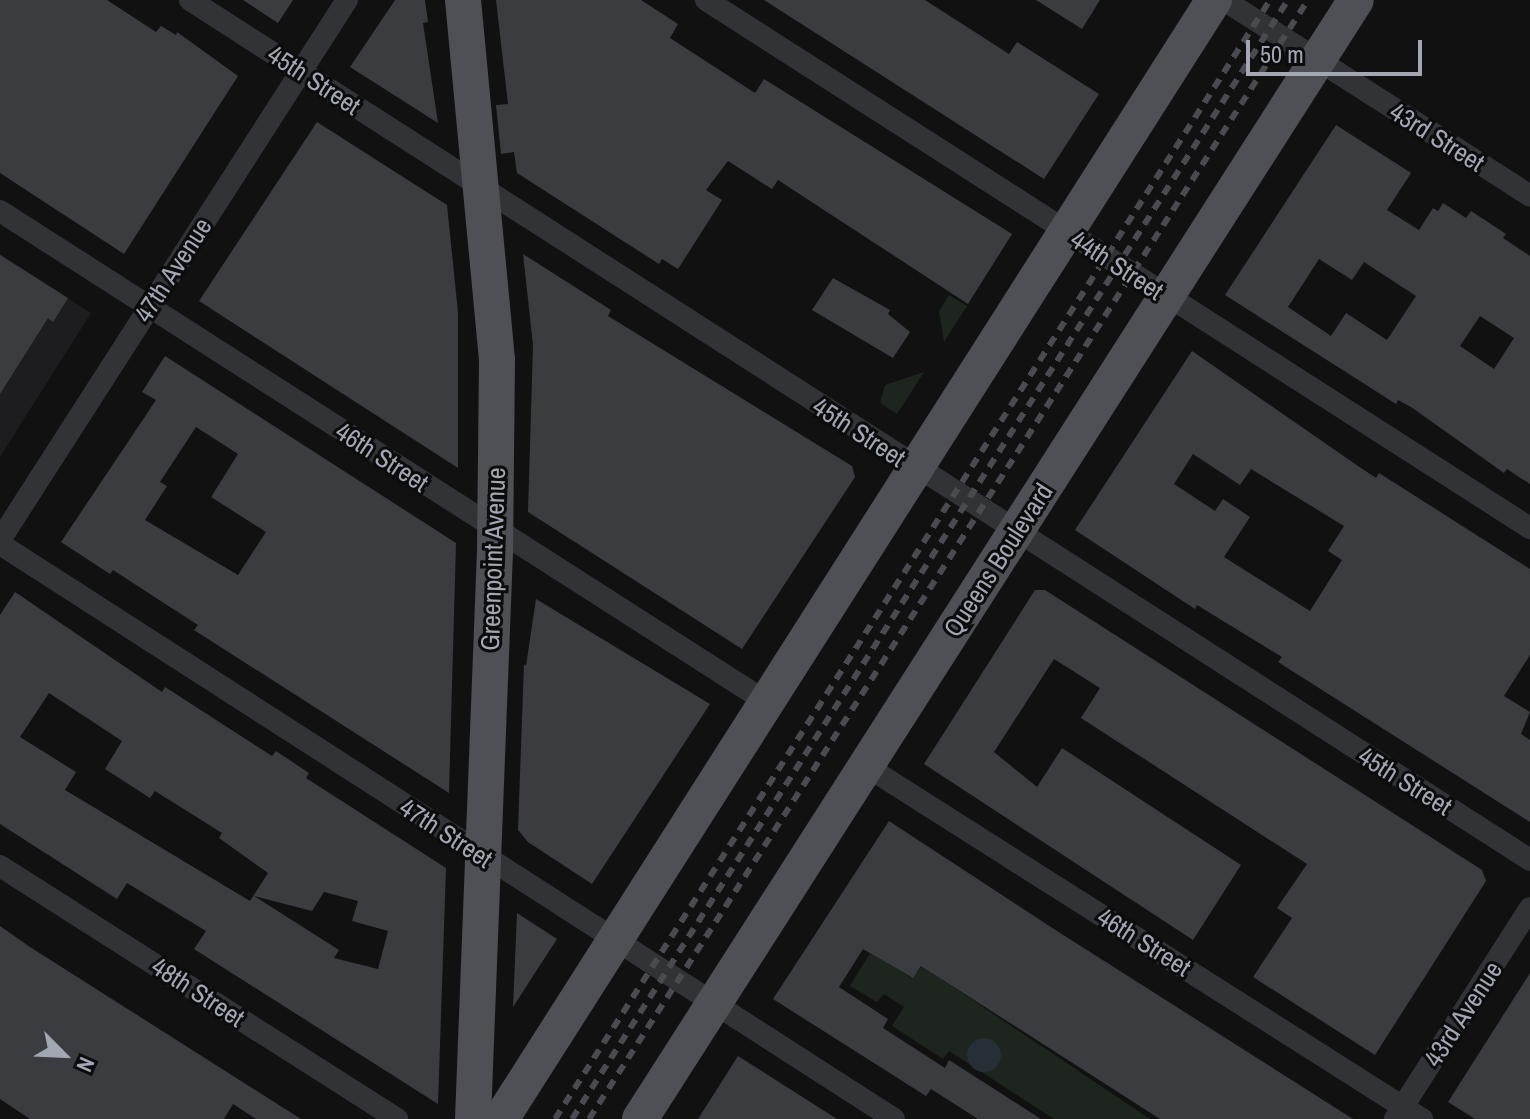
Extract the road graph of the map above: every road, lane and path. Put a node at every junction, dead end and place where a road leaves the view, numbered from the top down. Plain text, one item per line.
1 (190, 0) edge
2 (347, 0) edge
3 (463, 0) edge
4 (706, 0) edge
5 (1214, 0) edge
6 (1224, 0) edge
7 (1356, 0) edge
8 (1318, 61) junction
9 (301, 72) junction
10 (481, 187) junction
11 (1530, 196) edge
12 (0, 211) edge
13 (1066, 231) junction
14 (1166, 297) junction
15 (150, 307) junction
16 (915, 468) junction
17 (1530, 528) edge
18 (495, 530) junction
19 (1015, 533) junction
20 (0, 542) edge
21 (765, 701) junction
22 (866, 766) junction
23 (482, 856) junction
24 (1530, 860) edge
25 (0, 866) edge
26 (1530, 908) edge
27 (614, 940) junction
28 (714, 1004) junction
29 (1407, 1115) edge
30 (397, 1119) edge
31 (473, 1119) edge
32 (501, 1119) edge
33 (640, 1119) edge
34 (894, 1119) edge

1 - 9 street, 45th Street
2 - 9 street, 47th Avenue
3 - 10 main road, Greenpoint Avenue
4 - 13 street, 44th Street
5 - 13 main road
6 - 8 street, 43rd Street
7 - 8 main road, Queens Boulevard
8 - 11 street, 43rd Street
8 - 14 main road, Queens Boulevard
9 - 10 street, 45th Street
9 - 15 street, 47th Avenue
10 - 16 street, 45th Street
10 - 18 main road, Greenpoint Avenue
12 - 15 street, 46th Street
13 - 14 street, 44th Street
13 - 16 main road
14 - 17 street, 44th Street
14 - 19 main road, Queens Boulevard
15 - 18 street, 46th Street
15 - 20 street, 47th Avenue
16 - 19 street, 45th Street
16 - 21 main road
18 - 21 street, 46th Street
18 - 23 main road, Greenpoint Avenue
19 - 22 main road, Queens Boulevard
19 - 24 street, 45th Street
20 - 23 street, 47th Street
21 - 27 main road
22 - 28 main road, Queens Boulevard
22 - 29 street, 46th Street
23 - 27 street, 47th Street
23 - 31 main road, Greenpoint Avenue
25 - 30 street, 48th Street
26 - 29 street, 43rd Avenue
27 - 28 street, 47th Street
27 - 32 main road
28 - 33 main road, Queens Boulevard
28 - 34 street, 47th Street

